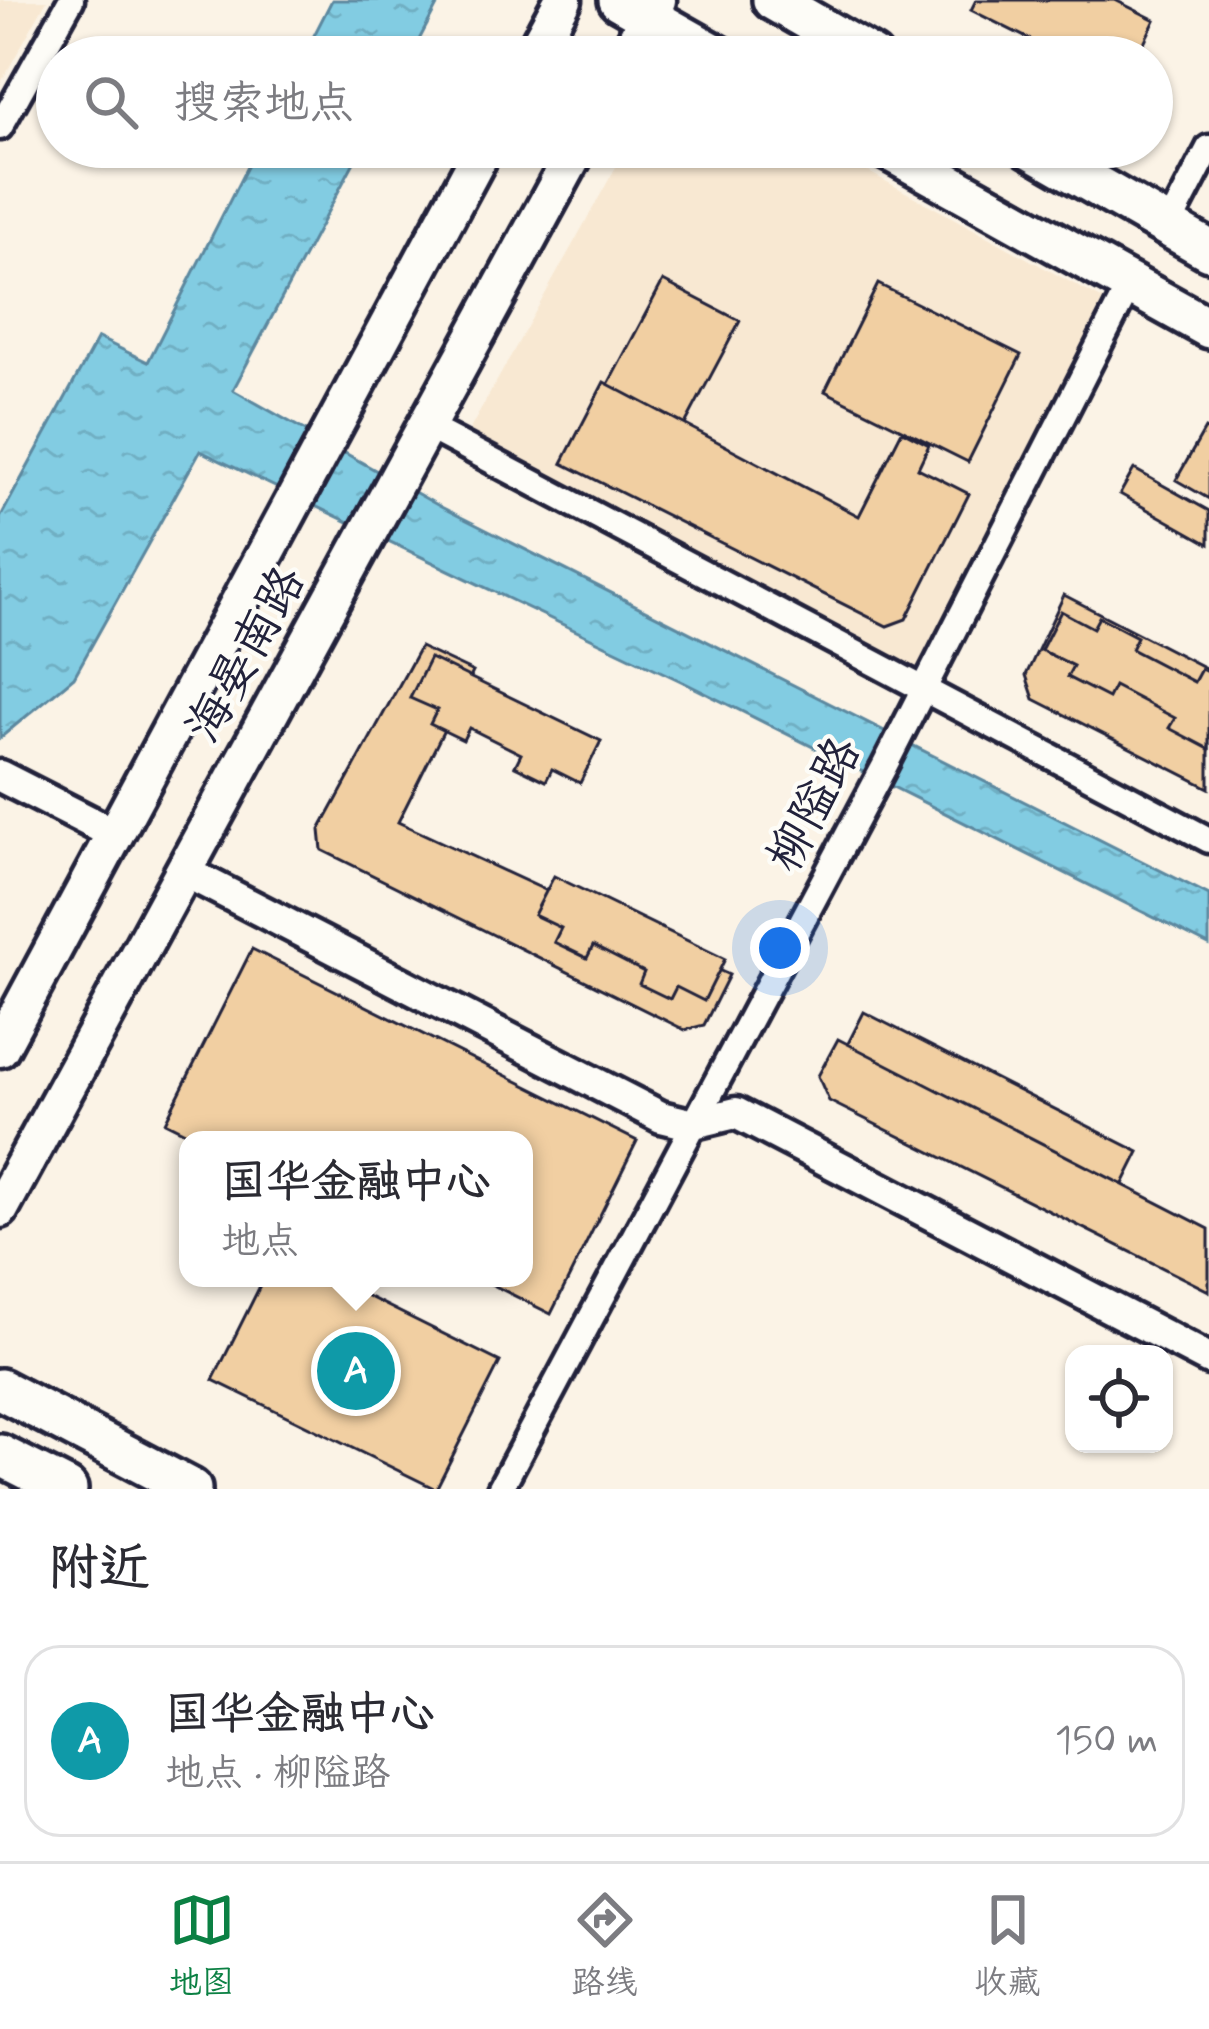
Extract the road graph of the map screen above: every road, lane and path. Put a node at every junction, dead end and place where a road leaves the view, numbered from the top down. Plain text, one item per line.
1 (71, 0) edge
2 (563, 0) edge
3 (773, 0) edge
4 (642, 6) edge
5 (51, 36) edge
6 (543, 36) edge
7 (633, 36) edge
8 (688, 36) edge
9 (836, 36) edge
10 (36, 63) edge
11 (0, 127) edge
12 (1209, 148) edge
13 (473, 168) edge
14 (567, 168) edge
15 (921, 168) edge
16 (1065, 168) edge
17 (1168, 227) junction
18 (1209, 250) edge
19 (1130, 284) junction
20 (1209, 328) edge
21 (426, 426) junction
22 (924, 691) junction
23 (0, 776) edge
24 (116, 835) junction
25 (1209, 840) edge
26 (184, 871) junction
27 (0, 1048) edge
28 (690, 1124) junction
29 (0, 1209) edge
30 (1209, 1359) edge
31 (0, 1389) edge
32 (0, 1455) edge
33 (68, 1489) edge
34 (191, 1489) edge
35 (500, 1489) edge

1 - 5 street
2 - 6 main road
3 - 9 main road
4 - 7 main road
4 - 8 main road
10 - 11 street
12 - 17 street
13 - 24 main road, 海晏南路
14 - 21 main road, 海晏南路
15 - 19 main road
16 - 17 main road
17 - 18 main road
19 - 20 main road
19 - 22 street, 柳隘路
21 - 22 street
21 - 26 main road, 海晏南路
22 - 25 street
22 - 28 street, 柳隘路
23 - 24 street
24 - 27 main road, 海晏南路
26 - 28 street
26 - 29 main road, 海晏南路
28 - 30 street
28 - 35 street, 柳隘路
31 - 34 main road
32 - 33 main road

